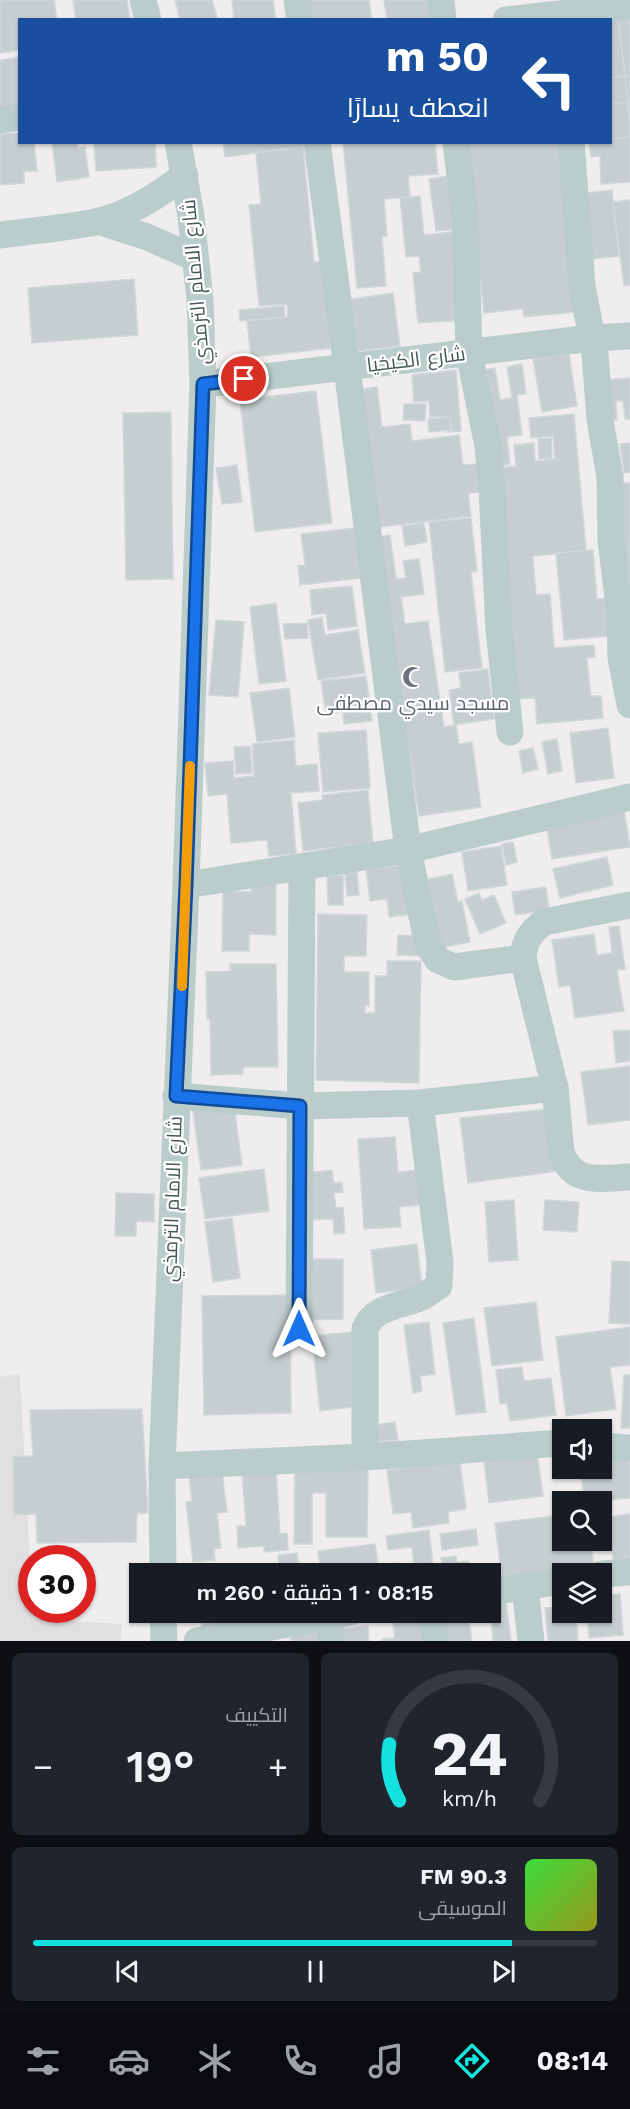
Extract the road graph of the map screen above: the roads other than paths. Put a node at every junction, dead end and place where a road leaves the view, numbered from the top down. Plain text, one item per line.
1 (143, 0) edge
2 (297, 0) edge
3 (441, 0) edge
4 (630, 6) edge
5 (561, 11) edge
6 (148, 18) edge
7 (300, 18) edge
8 (443, 18) edge
9 (519, 18) edge
10 (18, 117) edge
11 (0, 120) edge
12 (178, 144) edge
13 (317, 144) edge
14 (456, 144) edge
15 (571, 144) edge
16 (185, 175) junction
17 (98, 221) junction
18 (0, 235) edge
19 (195, 258) junction
20 (630, 336) edge
21 (592, 338) junction
22 (469, 353) junction
23 (347, 368) junction
24 (203, 384) junction
25 (630, 705) edge
26 (510, 732) dead end
27 (630, 797) edge
28 (408, 850) junction
29 (302, 867) junction
30 (186, 885) junction
31 (630, 904) edge
32 (523, 958) junction
33 (555, 1088) junction
34 (176, 1096) junction
35 (420, 1103) junction
36 (300, 1106) junction
37 (630, 1177) edge
38 (299, 1329) dead end
39 (552, 1444) edge
40 (612, 1447) edge
41 (630, 1448) edge
42 (365, 1457) junction
43 (162, 1466) junction
44 (163, 1563) edge
45 (630, 1572) edge
46 (612, 1573) edge
47 (552, 1583) edge
48 (525, 1587) junction
49 (501, 1590) edge
50 (163, 1623) edge
51 (337, 1623) edge
52 (433, 1623) edge
53 (164, 1641) edge
54 (197, 1641) edge
55 (436, 1641) edge
56 (531, 1641) edge

1 - 6 street
2 - 7 street
3 - 8 street
4 - 5 street
5 - 9 street
10 - 11 street
12 - 16 street, شارع الامام الترمذي
13 - 23 street
14 - 22 street
15 - 21 street
16 - 17 street
16 - 19 street, شارع الامام الترمذي
17 - 18 street
17 - 19 street
19 - 24 street, شارع الامام الترمذي
20 - 21 street, شارع الكيخيا
21 - 22 street, شارع الكيخيا
21 - 25 street
22 - 23 street, شارع الكيخيا
22 - 26 street
23 - 24 street, شارع الكيخيا
23 - 28 street
24 - 30 street, شارع الامام الترمذي
27 - 28 street
28 - 29 street
28 - 32 street
29 - 30 street
29 - 36 street
30 - 34 street, شارع الامام الترمذي
31 - 32 street
32 - 33 street
33 - 35 street
33 - 37 street
34 - 36 street
34 - 43 street, شارع الامام الترمذي
35 - 36 street
35 - 42 street
36 - 38 street
39 - 42 street
40 - 41 street
42 - 43 street
43 - 44 street, شارع الامام الترمذي
45 - 46 street
47 - 48 street
48 - 49 street
48 - 56 street
50 - 53 street
51 - 54 street
52 - 55 street

